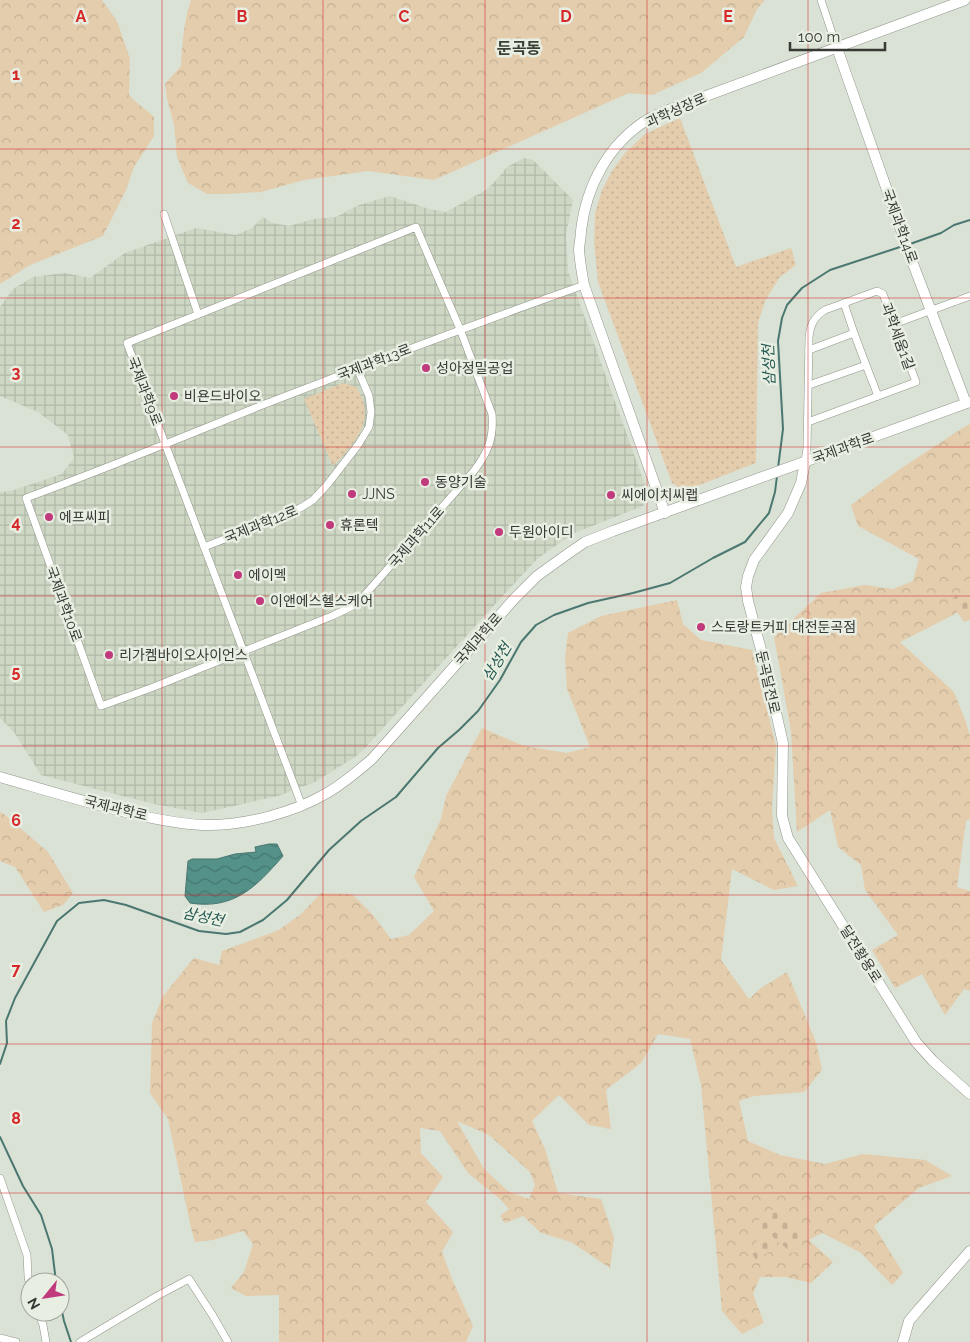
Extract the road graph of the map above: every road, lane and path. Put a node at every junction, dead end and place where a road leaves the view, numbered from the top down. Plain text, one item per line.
1 (821, 0) edge
2 (965, 0) edge
3 (837, 48) junction
4 (164, 214) dead end
5 (584, 285) junction
6 (969, 298) edge
7 (844, 303) junction
8 (931, 310) junction
9 (198, 314) junction
10 (894, 324) junction
11 (460, 329) junction
12 (854, 333) junction
13 (809, 350) junction
14 (866, 365) junction
15 (357, 368) junction
16 (809, 385) junction
17 (878, 396) junction
18 (968, 402) edge
19 (808, 422) junction
20 (165, 444) junction
21 (805, 462) junction
22 (665, 512) junction
23 (204, 547) junction
24 (244, 650) junction
25 (0, 777) edge
26 (782, 798) joint
27 (302, 806) junction
28 (970, 1094) edge
29 (0, 1178) edge
30 (970, 1251) edge
31 (28, 1272) edge
32 (42, 1322) edge
33 (0, 1338) edge
34 (16, 1342) edge
35 (46, 1342) edge
36 (80, 1342) edge
37 (228, 1342) edge
38 (903, 1342) edge

1 - 3 street
2 - 3 street, 과학성장로
3 - 5 street, 과학성장로
3 - 8 street, 국제과학14로
4 - 9 street
5 - 11 street, 국제과학13로
5 - 22 street, 과학성장로
6 - 8 street
7 - 10 street, 과학세움1길
7 - 12 street
7 - 13 street, 과학세움1길
8 - 10 street
8 - 18 street, 국제과학14로
9 - 11 street, 국제과학9로
9 - 20 street, 국제과학9로
10 - 17 street, 과학세움1길
11 - 15 street, 국제과학13로
11 - 24 street, 국제과학11로
12 - 13 street
12 - 14 street
13 - 16 street, 과학세움1길
14 - 16 street
14 - 17 street
15 - 20 street, 국제과학13로
15 - 23 street, 국제과학12로
16 - 19 street, 과학세움1길
17 - 19 street, 과학세움1길
18 - 21 street, 국제과학로
19 - 21 street, 과학세움1길
20 - 23 street, 국제과학9로
20 - 24 street, 국제과학10로
21 - 22 street, 국제과학로
21 - 26 street, 둔곡달전로
22 - 27 street, 국제과학로
23 - 24 street, 국제과학9로
24 - 27 street, 국제과학9로
25 - 27 street, 국제과학로
26 - 28 street, 달전황용로
29 - 31 street
30 - 38 street
32 - 35 street
33 - 34 street
36 - 37 street

